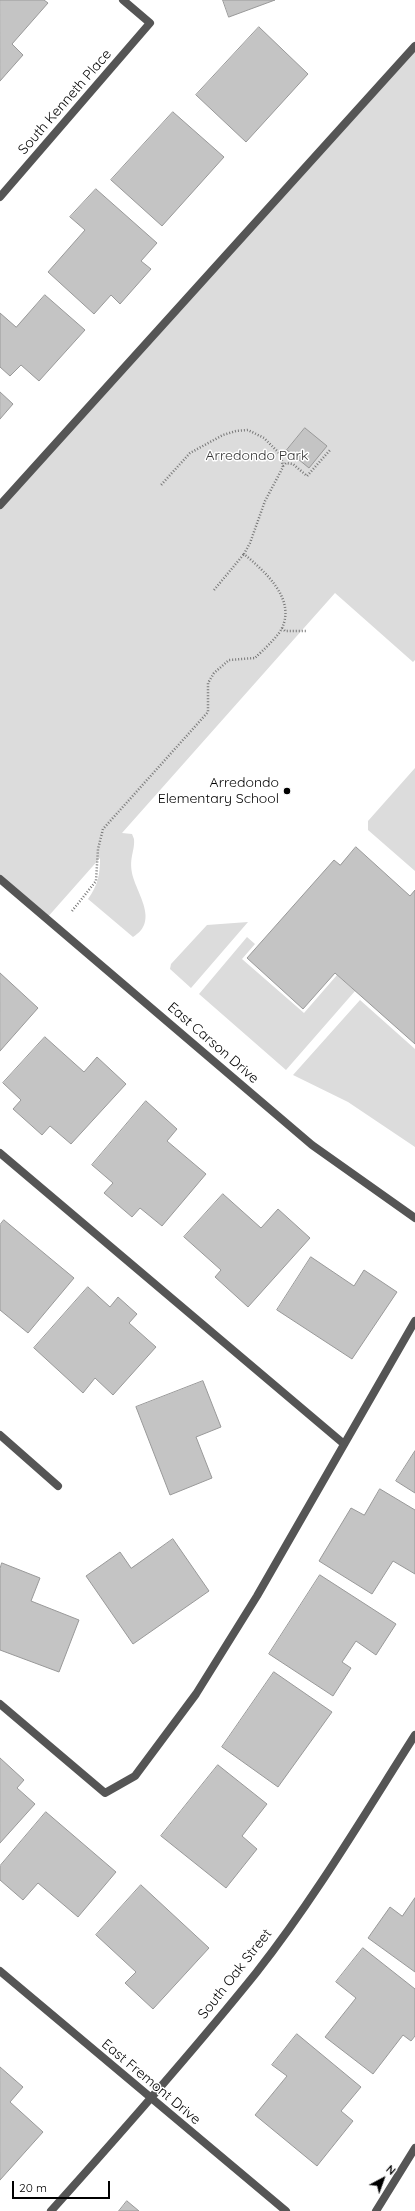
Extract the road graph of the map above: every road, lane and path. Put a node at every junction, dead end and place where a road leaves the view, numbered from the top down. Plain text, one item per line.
1 (123, 0) edge
2 (415, 46) edge
3 (0, 197) edge
4 (331, 449) dead end
5 (283, 466) junction
6 (161, 485) dead end
7 (0, 505) edge
8 (244, 554) junction
9 (214, 590) dead end
10 (282, 628) junction
11 (306, 631) dead end
12 (0, 879) edge
13 (57, 928) junction
14 (0, 1153) edge
15 (415, 1218) edge
16 (415, 1320) edge
17 (0, 1436) edge
18 (344, 1444) junction
19 (58, 1486) dead end
20 (0, 1704) edge
21 (415, 1735) edge
22 (0, 1972) edge
23 (151, 2098) junction
24 (415, 2148) edge
25 (51, 2211) edge
26 (286, 2211) edge
27 (376, 2211) edge

1 - 3 street, South Kenneth Place
2 - 7 street
4 - 5 path
5 - 6 path
5 - 8 path
8 - 9 path
8 - 10 path
10 - 11 path
10 - 13 path
12 - 13 street, East Carson Drive
13 - 15 street, East Carson Drive
14 - 18 street
16 - 18 street
17 - 19 street
18 - 20 street
21 - 23 street, South Oak Street
22 - 23 street, East Fremont Drive
23 - 25 street, South Oak Street
23 - 26 street, East Fremont Drive
24 - 27 street

